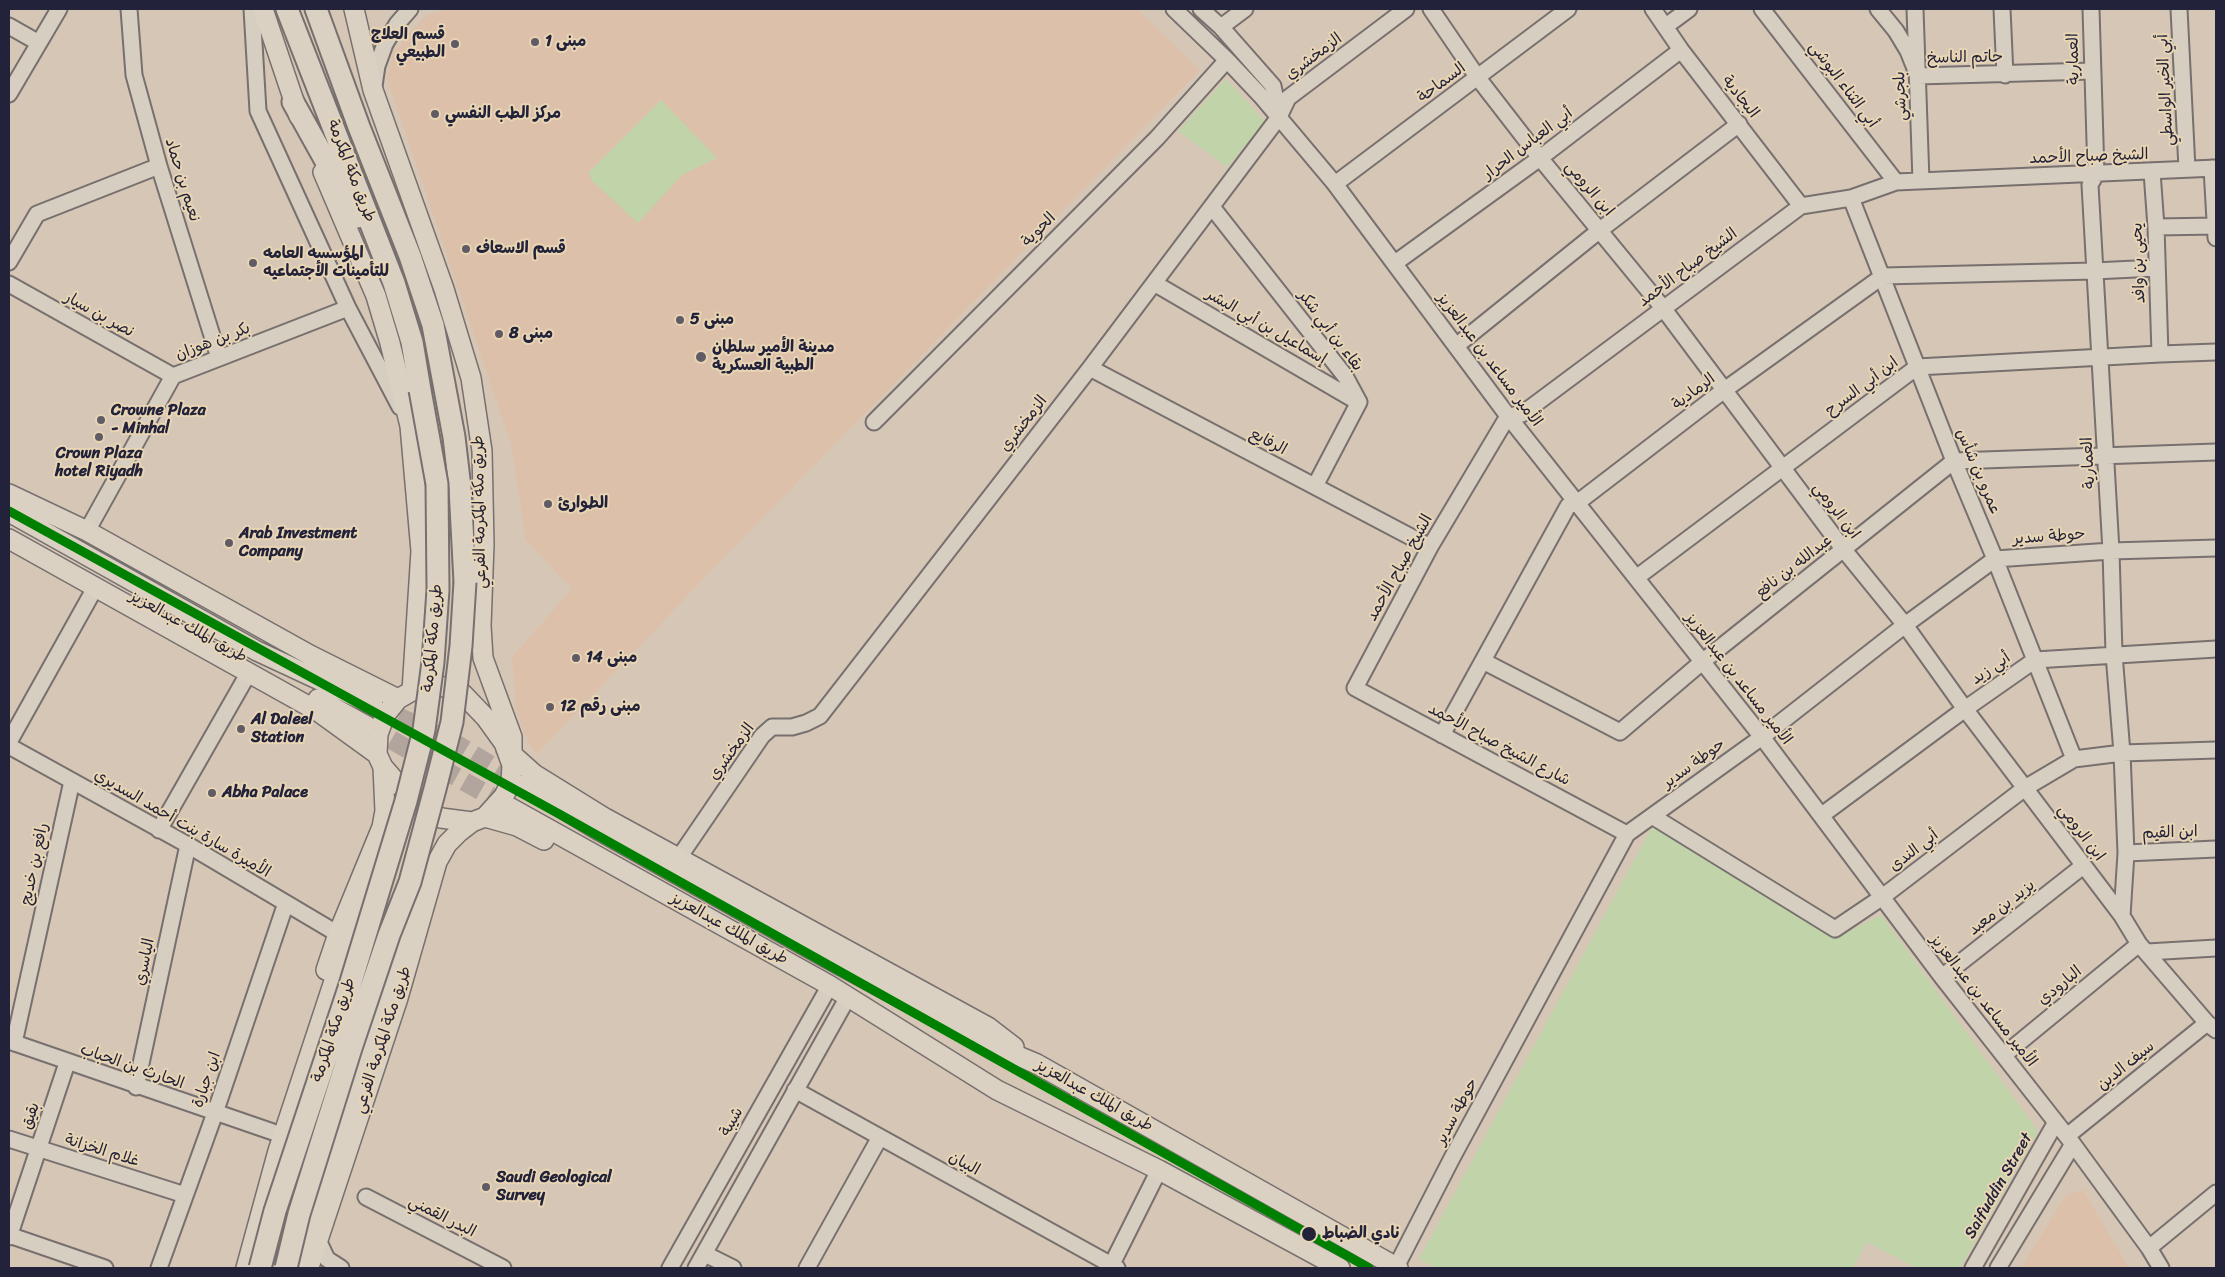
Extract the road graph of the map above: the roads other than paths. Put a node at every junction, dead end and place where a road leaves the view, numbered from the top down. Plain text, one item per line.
1 (59, 9) edge
2 (129, 9) edge
3 (252, 9) edge
4 (262, 9) edge
5 (287, 9) edge
6 (316, 9) edge
7 (330, 9) edge
8 (354, 9) edge
9 (364, 9) edge
10 (410, 9) edge
11 (1174, 9) edge
12 (1201, 9) edge
13 (1245, 9) edge
14 (1406, 9) edge
15 (1432, 9) edge
16 (1568, 9) edge
17 (1653, 9) edge
18 (1689, 9) edge
19 (1762, 9) edge
20 (1878, 9) edge
21 (1915, 9) edge
22 (2002, 9) edge
23 (2090, 9) edge
24 (2179, 9) edge
25 (9, 26) edge
26 (1666, 26) junction
27 (1221, 27) junction
28 (39, 43) junction
29 (1681, 50) junction
30 (364, 51) junction
31 (1227, 60) junction
32 (338, 68) junction
33 (2092, 71) junction
34 (2005, 75) junction
35 (1918, 76) junction
36 (1478, 78) junction
37 (374, 90) junction
38 (9, 94) edge
39 (293, 102) junction
40 (1279, 117) junction
41 (1739, 124) junction
42 (1540, 158) junction
43 (159, 166) junction
44 (2214, 168) edge
45 (2187, 170) junction
46 (2152, 172) junction
47 (2096, 174) junction
48 (1921, 181) junction
49 (1896, 182) junction
50 (1335, 184) junction
51 (1851, 198) junction
52 (1801, 206) junction
53 (1212, 207) junction
54 (2216, 226) edge
55 (2156, 228) junction
56 (1600, 230) junction
57 (2216, 238) edge
58 (9, 262) edge
59 (1395, 263) junction
60 (2156, 268) junction
61 (2094, 272) junction
62 (1883, 276) junction
63 (394, 282) junction
64 (1154, 283) junction
65 (9, 284) edge
66 (348, 308) junction
67 (1663, 308) junction
68 (1456, 346) junction
69 (2216, 352) edge
70 (2160, 354) junction
71 (2100, 357) junction
72 (219, 358) junction
73 (1090, 368) junction
74 (1917, 368) junction
75 (173, 376) junction
76 (1723, 391) junction
77 (1359, 402) junction
78 (1508, 416) junction
79 (874, 422) dead end
80 (410, 426) junction
81 (2216, 452) edge
82 (2106, 457) junction
83 (1954, 461) junction
84 (1783, 469) junction
85 (1315, 486) junction
86 (9, 494) edge
87 (1577, 503) junction
88 (9, 512) edge
89 (9, 528) edge
90 (87, 531) junction
91 (9, 539) edge
92 (484, 544) junction
93 (1430, 547) junction
94 (2216, 548) edge
95 (1844, 550) junction
96 (2111, 551) junction
97 (1995, 559) junction
98 (1636, 578) junction
99 (419, 586) junction
100 (95, 588) junction
101 (1905, 625) junction
102 (2216, 649) edge
103 (2114, 654) junction
104 (2035, 660) junction
105 (1483, 661) junction
106 (1702, 662) junction
107 (248, 674) junction
108 (1355, 688) joint
109 (405, 695) junction
110 (373, 705) tunnel mouth
111 (1965, 709) junction
112 (367, 726) tunnel mouth
113 (1442, 735) junction
114 (1762, 737) junction
115 (9, 744) edge
116 (2216, 750) edge
117 (2122, 753) junction
118 (509, 756) junction
119 (2074, 759) junction
120 (380, 760) junction
121 (72, 781) junction
122 (524, 785) tunnel mouth
123 (2025, 788) junction
124 (511, 808) tunnel mouth
125 (1822, 815) junction
126 (1652, 816) junction
127 (478, 820) junction
128 (159, 830) junction
129 (1627, 834) junction
130 (188, 845) junction
131 (2216, 849) edge
132 (2126, 853) junction
133 (678, 859) junction
134 (387, 862) junction
135 (2083, 866) junction
136 (410, 882) junction
137 (1881, 898) junction
138 (286, 903) junction
139 (2122, 916) junction
140 (338, 934) junction
141 (2143, 948) junction
142 (2216, 948) edge
143 (1942, 977) junction
144 (825, 994) junction
145 (844, 1004) junction
146 (2212, 1027) edge
147 (11, 1042) edge
148 (2004, 1055) junction
149 (67, 1063) junction
150 (1038, 1064) junction
151 (136, 1087) junction
152 (795, 1090) junction
153 (997, 1090) junction
154 (215, 1114) junction
155 (2056, 1122) junction
156 (273, 1132) junction
157 (880, 1137) junction
158 (9, 1139) edge
159 (2070, 1140) junction
160 (38, 1149) junction
161 (278, 1151) junction
162 (1159, 1170) junction
163 (2216, 1193) edge
164 (185, 1195) junction
165 (366, 1197) dead end
166 (9, 1235) edge
167 (318, 1240) junction
168 (2149, 1248) junction
169 (705, 1254) junction
170 (1113, 1267) edge
171 (105, 1268) edge
172 (159, 1268) edge
173 (246, 1268) edge
174 (260, 1268) edge
175 (286, 1268) edge
176 (302, 1268) edge
177 (309, 1268) edge
178 (340, 1268) edge
179 (503, 1268) edge
180 (670, 1268) edge
181 (696, 1268) edge
182 (733, 1268) edge
183 (807, 1268) edge
184 (1340, 1268) edge
185 (1397, 1268) edge
186 (1973, 1268) edge
187 (1998, 1268) edge
188 (2161, 1268) edge

1 - 28 street
2 - 43 street, نعيم بن حماد
3 - 66 street
4 - 39 main road
5 - 63 highway, طريق مكة المكرمة
6 - 32 highway, طريق مكة المكرمة
7 - 32 highway
8 - 30 main road
9 - 30 main road
10 - 37 street
11 - 31 street, الأمير مساعد بن عبدالعزيز
12 - 27 street
13 - 27 street
14 - 40 street, الزمخشري
15 - 36 street, ابن الرومي
16 - 36 street, السماحة
17 - 26 street, البجادية
18 - 26 street
19 - 49 street, أبي الثناء البوشي
20 - 35 street, حاتم الناسخ
21 - 35 street, بلجرشي
22 - 34 street
23 - 33 street, العمارية
24 - 45 street, أبي الخير الواسطي
25 - 28 street
26 - 29 street, البجادية
27 - 40 street
28 - 38 street
29 - 41 street, البجادية
29 - 42 street, أبي العباس الحرار
30 - 37 main road, طريق مكة المكرمة الفرعي
31 - 40 street, الأمير مساعد بن عبدالعزيز
31 - 79 street, الحوية
32 - 136 highway, طريق مكة المكرمة, bridge
33 - 34 street, حاتم الناسخ
33 - 47 street, العمارية
34 - 35 street, حاتم الناسخ
35 - 48 street, بلجرشي
36 - 42 street, ابن الرومي
36 - 50 street, السماحة
37 - 92 main road, طريق مكة المكرمة الفرعي
39 - 63 highway
39 - 80 main road
40 - 50 street, الأمير مساعد بن عبدالعزيز
40 - 53 street, الزمخشري
41 - 52 street, البجادية
41 - 56 street
42 - 56 street, ابن الرومي
42 - 59 street, أبي العباس الحرار
43 - 58 street
43 - 72 street, نعيم بن حماد
44 - 45 street, الشيخ صباح الأحمد
44 - 54 street
45 - 46 street, الشيخ صباح الأحمد
46 - 47 street, الشيخ صباح الأحمد
46 - 55 street, يحيى بن وافد
47 - 48 street, الشيخ صباح الأحمد
47 - 61 street, العمارية
48 - 49 street, الشيخ صباح الأحمد
49 - 51 street, الشيخ صباح الأحمد
50 - 59 street, الأمير مساعد بن عبدالعزيز
51 - 52 street, الشيخ صباح الأحمد
51 - 62 street, عمرو بن شأس
52 - 67 street, الشيخ صباح الأحمد
53 - 64 street, الزمخشري
53 - 77 street, بقاء بن أبي شكر
54 - 55 street
54 - 57 street
55 - 60 street, يحيى بن وافد
56 - 67 street, ابن الرومي
56 - 68 street
59 - 68 street, الأمير مساعد بن عبدالعزيز
60 - 61 street
60 - 70 street, يحيى بن وافد
61 - 62 street
61 - 71 street, العمارية
62 - 74 street, عمرو بن شأس
62 - 76 street, الرمادية
63 - 134 highway, طريق مكة المكرمة, bridge
64 - 73 street, الزمخشري
64 - 77 street, إسماعيل بن أبي البشر
65 - 75 street, نصر بن سيار
66 - 72 street, بكر بن هوزان
66 - 80 street
67 - 76 street, ابن الرومي
67 - 78 street, الشيخ صباح الأحمد
68 - 78 street, الأمير مساعد بن عبدالعزيز
69 - 70 street, ابن أبي السرح
70 - 71 street, ابن أبي السرح
71 - 74 street, ابن أبي السرح
71 - 82 street, العمارية
72 - 75 street, بكر بن هوزان
73 - 85 street, الرفايع
73 - 133 street, الزمخشري
74 - 83 street, عمرو بن شأس
74 - 84 street, ابن أبي السرح
75 - 90 street, بكر بن هوزان
76 - 84 street, ابن الرومي
76 - 87 street, الرمادية
77 - 85 street
78 - 87 street, الأمير مساعد بن عبدالعزيز
78 - 93 street, الشيخ صباح الأحمد
80 - 99 main road
81 - 82 street
82 - 83 street
82 - 96 street, العمارية
83 - 95 street, عبدالله بن نافع
83 - 97 street, عمرو بن شأس
84 - 95 street, ابن الرومي
84 - 98 street, ابن أبي السرح
85 - 93 street, الرفايع
86 - 90 main road
87 - 98 street, الأمير مساعد بن عبدالعزيز
87 - 105 street, الرمادية
88 - 110 main road, طريق الملك عبدالعزيز
89 - 112 main road, طريق الملك عبدالعزيز
90 - 109 main road
91 - 100 main road
92 - 99 main road
92 - 118 main road, طريق مكة المكرمة الفرعي
93 - 108 street, الشيخ صباح الأحمد
94 - 96 street, حوطة سدير
95 - 101 street, ابن الرومي
95 - 106 street, عبدالله بن نافع
96 - 97 street, حوطة سدير
96 - 103 street, العمارية
97 - 101 street, حوطة سدير
97 - 104 street, عمرو بن شأس
98 - 106 street, الأمير مساعد بن عبدالعزيز
99 - 109 main road
100 - 107 main road
100 - 115 street
101 - 111 street, ابن الرومي
101 - 114 street, حوطة سدير
102 - 103 street, أبي زيد
103 - 104 street, أبي زيد
103 - 117 street, العمارية
104 - 111 street, أبي زيد
104 - 119 street, عمرو بن شأس
105 - 106 street, عبدالله بن نافع
105 - 113 street, الرمادية
106 - 114 street, الأمير مساعد بن عبدالعزيز
107 - 120 main road
107 - 128 street
108 - 113 street, شارع الشيخ صباح الأحمد
109 - 118 main road
109 - 120 main road
111 - 123 street, ابن الرومي
111 - 125 street, أبي زيد
113 - 129 street, شارع الشيخ صباح الأحمد
114 - 125 street, الأمير مساعد بن عبدالعزيز
114 - 126 street, حوطة سدير
115 - 121 street, الأميرة سارة بنت أحمد السديري
116 - 117 street, أبي الندى
117 - 119 street, أبي الندى
117 - 132 street, العمارية
118 - 127 main road
118 - 133 main road
119 - 123 street, أبي الندى
120 - 127 main road
120 - 140 main road
121 - 128 street, الأميرة سارة بنت أحمد السديري
121 - 147 street, رافع بن خديج
122 - 150 main road, طريق الملك عبدالعزيز
123 - 135 street, ابن الرومي
123 - 137 street, أبي الندى
124 - 153 main road, طريق الملك عبدالعزيز
125 - 137 street, الأمير مساعد بن عبدالعزيز
126 - 129 street, حوطة سدير
126 - 137 street, أبي الندى
127 - 144 main road
127 - 167 main road, طريق مكة المكرمة الفرعي
128 - 130 street, الأميرة سارة بنت أحمد السديري
129 - 185 street, حوطة سدير
130 - 138 street, الأميرة سارة بنت أحمد السديري
130 - 151 street, الياسري
131 - 132 street, ابن القيم
132 - 139 street, العمارية
133 - 150 main road
134 - 161 main road, bridge
134 - 174 highway, طريق مكة المكرمة, bridge
135 - 139 street, ابن الرومي
135 - 143 street, يزيد بن معبد
136 - 175 highway, طريق مكة المكرمة, bridge
136 - 176 highway, bridge
137 - 143 street, الأمير مساعد بن عبدالعزيز
138 - 140 street, الأميرة سارة بنت أحمد السديري
138 - 154 street, ابن جبارة
139 - 141 street, ابن الرومي
140 - 156 main road
141 - 142 street
141 - 146 street, ابن الرومي
141 - 148 street, البارودي
143 - 148 street, الأمير مساعد بن عبدالعزيز
144 - 145 main road
144 - 180 street, شيبة
145 - 152 street
145 - 153 main road
146 - 159 street, سيف الدين
147 - 149 street, الحارث بن الحباب
148 - 155 street, الأمير مساعد بن عبدالعزيز
149 - 151 street, الحارث بن الحباب
149 - 160 street, بقيق
150 - 185 main road, طريق الملك عبدالعزيز
151 - 154 street, الحارث بن الحباب
152 - 157 street, البيان
152 - 169 street
153 - 162 main road, طريق الملك عبدالعزيز
154 - 156 street, الحارث بن الحباب
154 - 164 street, ابن جبارة
155 - 159 street, الأمير مساعد بن عبدالعزيز
155 - 186 street, Saifuddin Street
156 - 161 main road
157 - 170 street, البيان
157 - 183 street
158 - 160 street, غلام الخزانة
159 - 168 street, الأمير مساعد بن عبدالعزيز
159 - 187 street
160 - 164 street, غلام الخزانة
160 - 166 street, بقيق
161 - 173 main road
162 - 170 street
162 - 184 main road, طريق الملك عبدالعزيز
163 - 168 street
164 - 172 street, ابن جبارة
165 - 179 street, البدر القمني
166 - 171 street
167 - 177 main road, طريق مكة المكرمة الفرعي
167 - 178 street
168 - 188 street, الأمير مساعد بن عبدالعزيز
169 - 181 street
169 - 182 street

